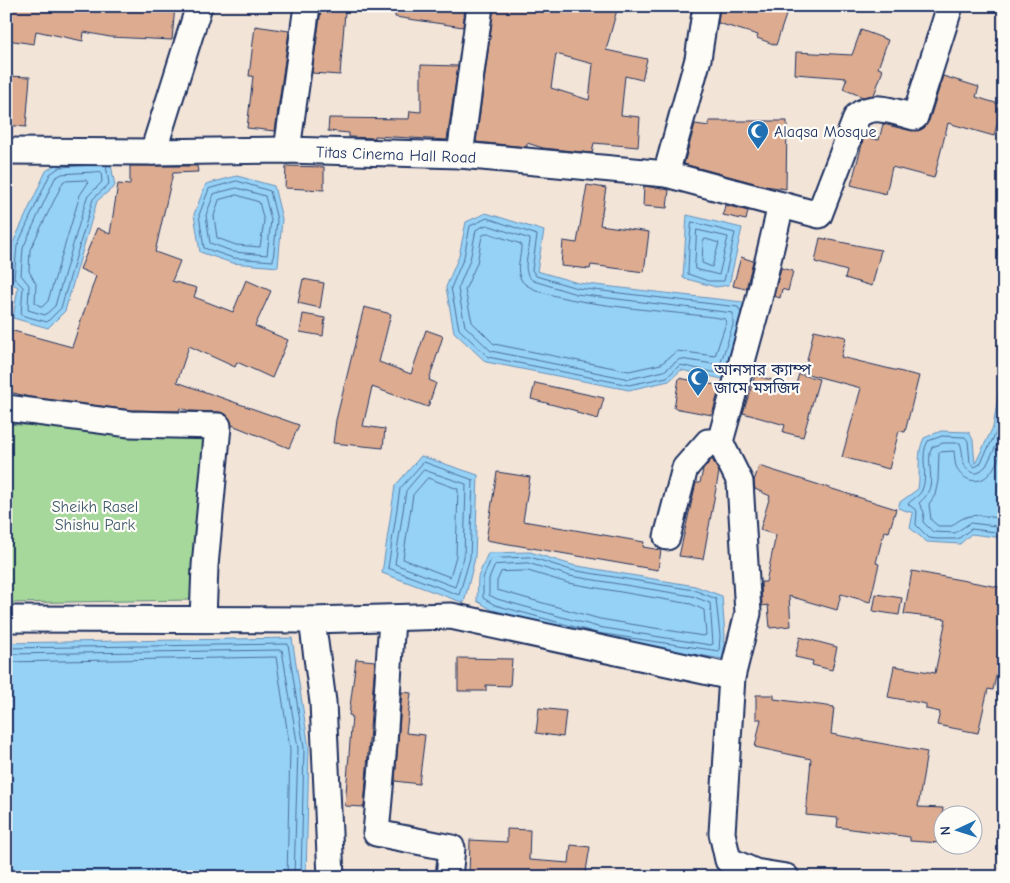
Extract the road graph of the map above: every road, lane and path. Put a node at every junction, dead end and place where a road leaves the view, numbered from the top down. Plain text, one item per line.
1 (199, 6) edge
2 (307, 6) edge
3 (480, 6) edge
4 (706, 6) edge
5 (950, 6) edge
6 (287, 150) junction
7 (6, 151) edge
8 (153, 152) junction
9 (460, 155) junction
10 (666, 174) junction
11 (781, 205) junction
12 (6, 408) edge
13 (720, 442) junction
14 (667, 537) dead end
15 (6, 619) edge
16 (203, 619) junction
17 (392, 619) junction
18 (312, 620) junction
19 (732, 676) junction
20 (331, 877) edge
21 (449, 877) edge
22 (786, 877) edge

1 - 8 street
2 - 6 street
3 - 9 street
4 - 10 street
5 - 11 street, Titas Cinema Hall Road
6 - 8 street, Titas Cinema Hall Road
6 - 9 street, Titas Cinema Hall Road
7 - 8 street, Titas Cinema Hall Road
9 - 10 street, Titas Cinema Hall Road
10 - 11 street, Titas Cinema Hall Road
11 - 13 street
12 - 16 street
13 - 14 street
13 - 19 street
15 - 16 street
16 - 18 street
17 - 18 street
17 - 19 street
17 - 21 street
18 - 20 street
19 - 22 street

